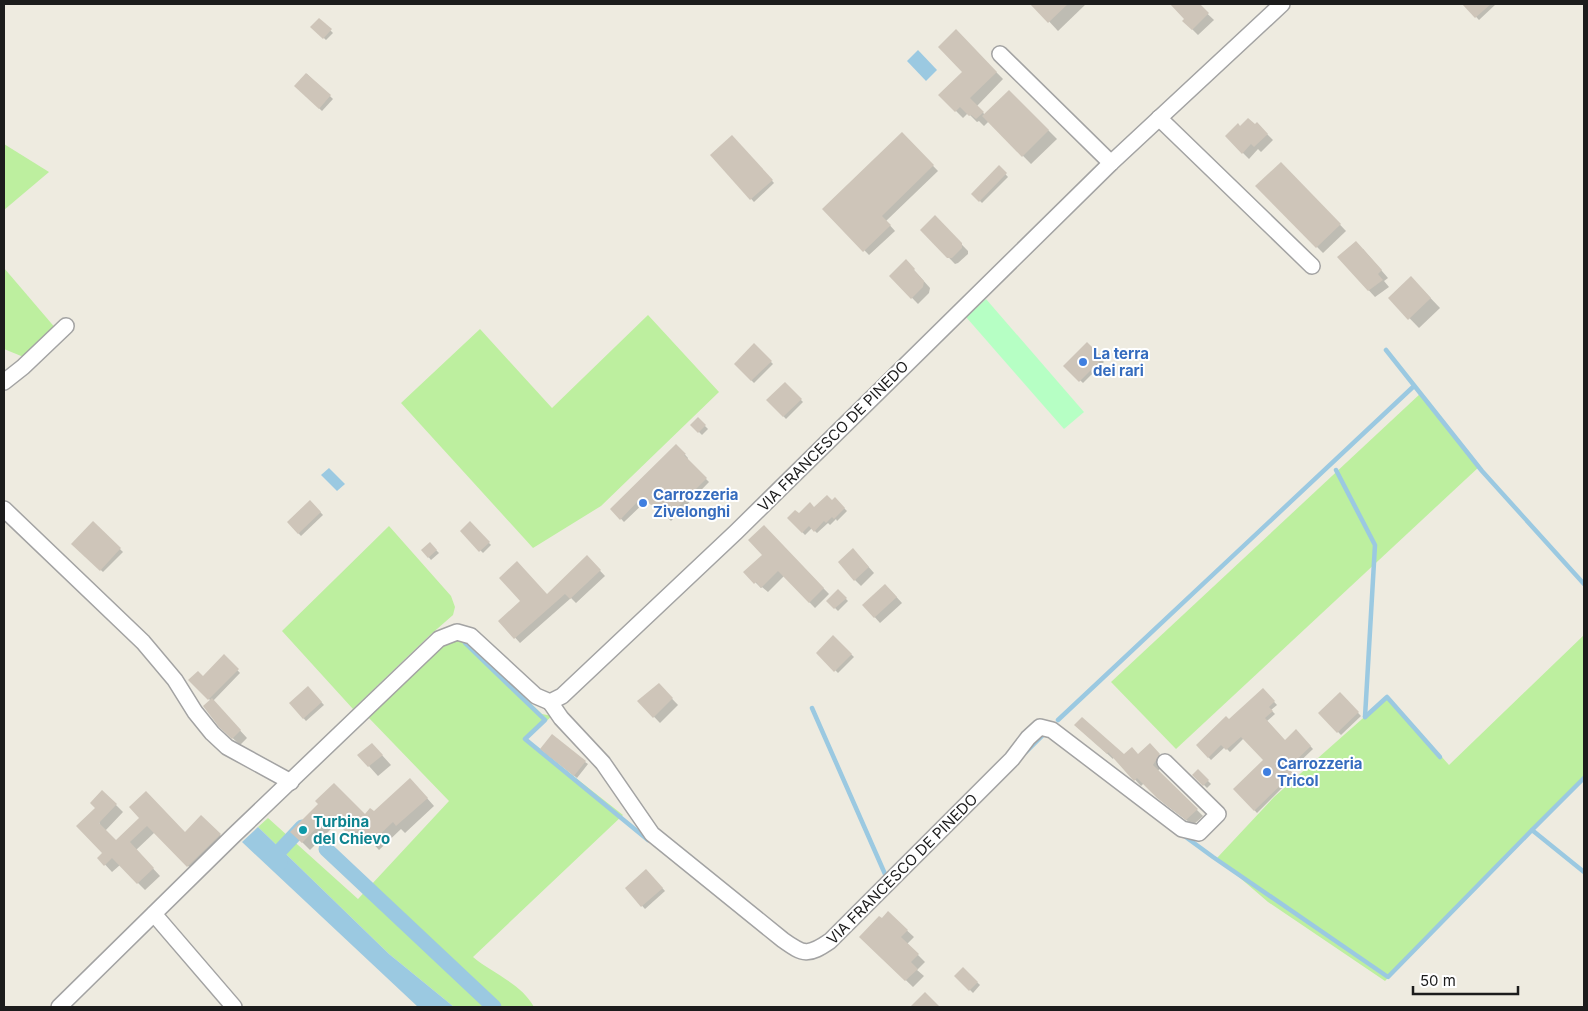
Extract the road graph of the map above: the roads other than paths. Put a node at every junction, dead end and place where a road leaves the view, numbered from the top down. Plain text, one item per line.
1 (1282, 4) edge
2 (1000, 54) dead end
3 (1159, 118) junction
4 (1111, 163) junction
5 (1312, 266) dead end
6 (66, 326) dead end
7 (4, 382) edge
8 (4, 509) edge
9 (550, 702) junction
10 (1166, 762) dead end
11 (291, 782) junction
12 (154, 914) junction
13 (58, 1007) edge
14 (234, 1007) edge

1 - 3 street, VIA FRANCESCO DE PINEDO
2 - 4 street
3 - 4 street, VIA FRANCESCO DE PINEDO
3 - 5 street
4 - 9 street, VIA FRANCESCO DE PINEDO
6 - 7 street
8 - 11 street
9 - 10 street, VIA FRANCESCO DE PINEDO
9 - 11 street, VIA FRANCESCO DE PINEDO
11 - 12 street, VIA FRANCESCO DE PINEDO
12 - 13 street, VIA FRANCESCO DE PINEDO
12 - 14 street

